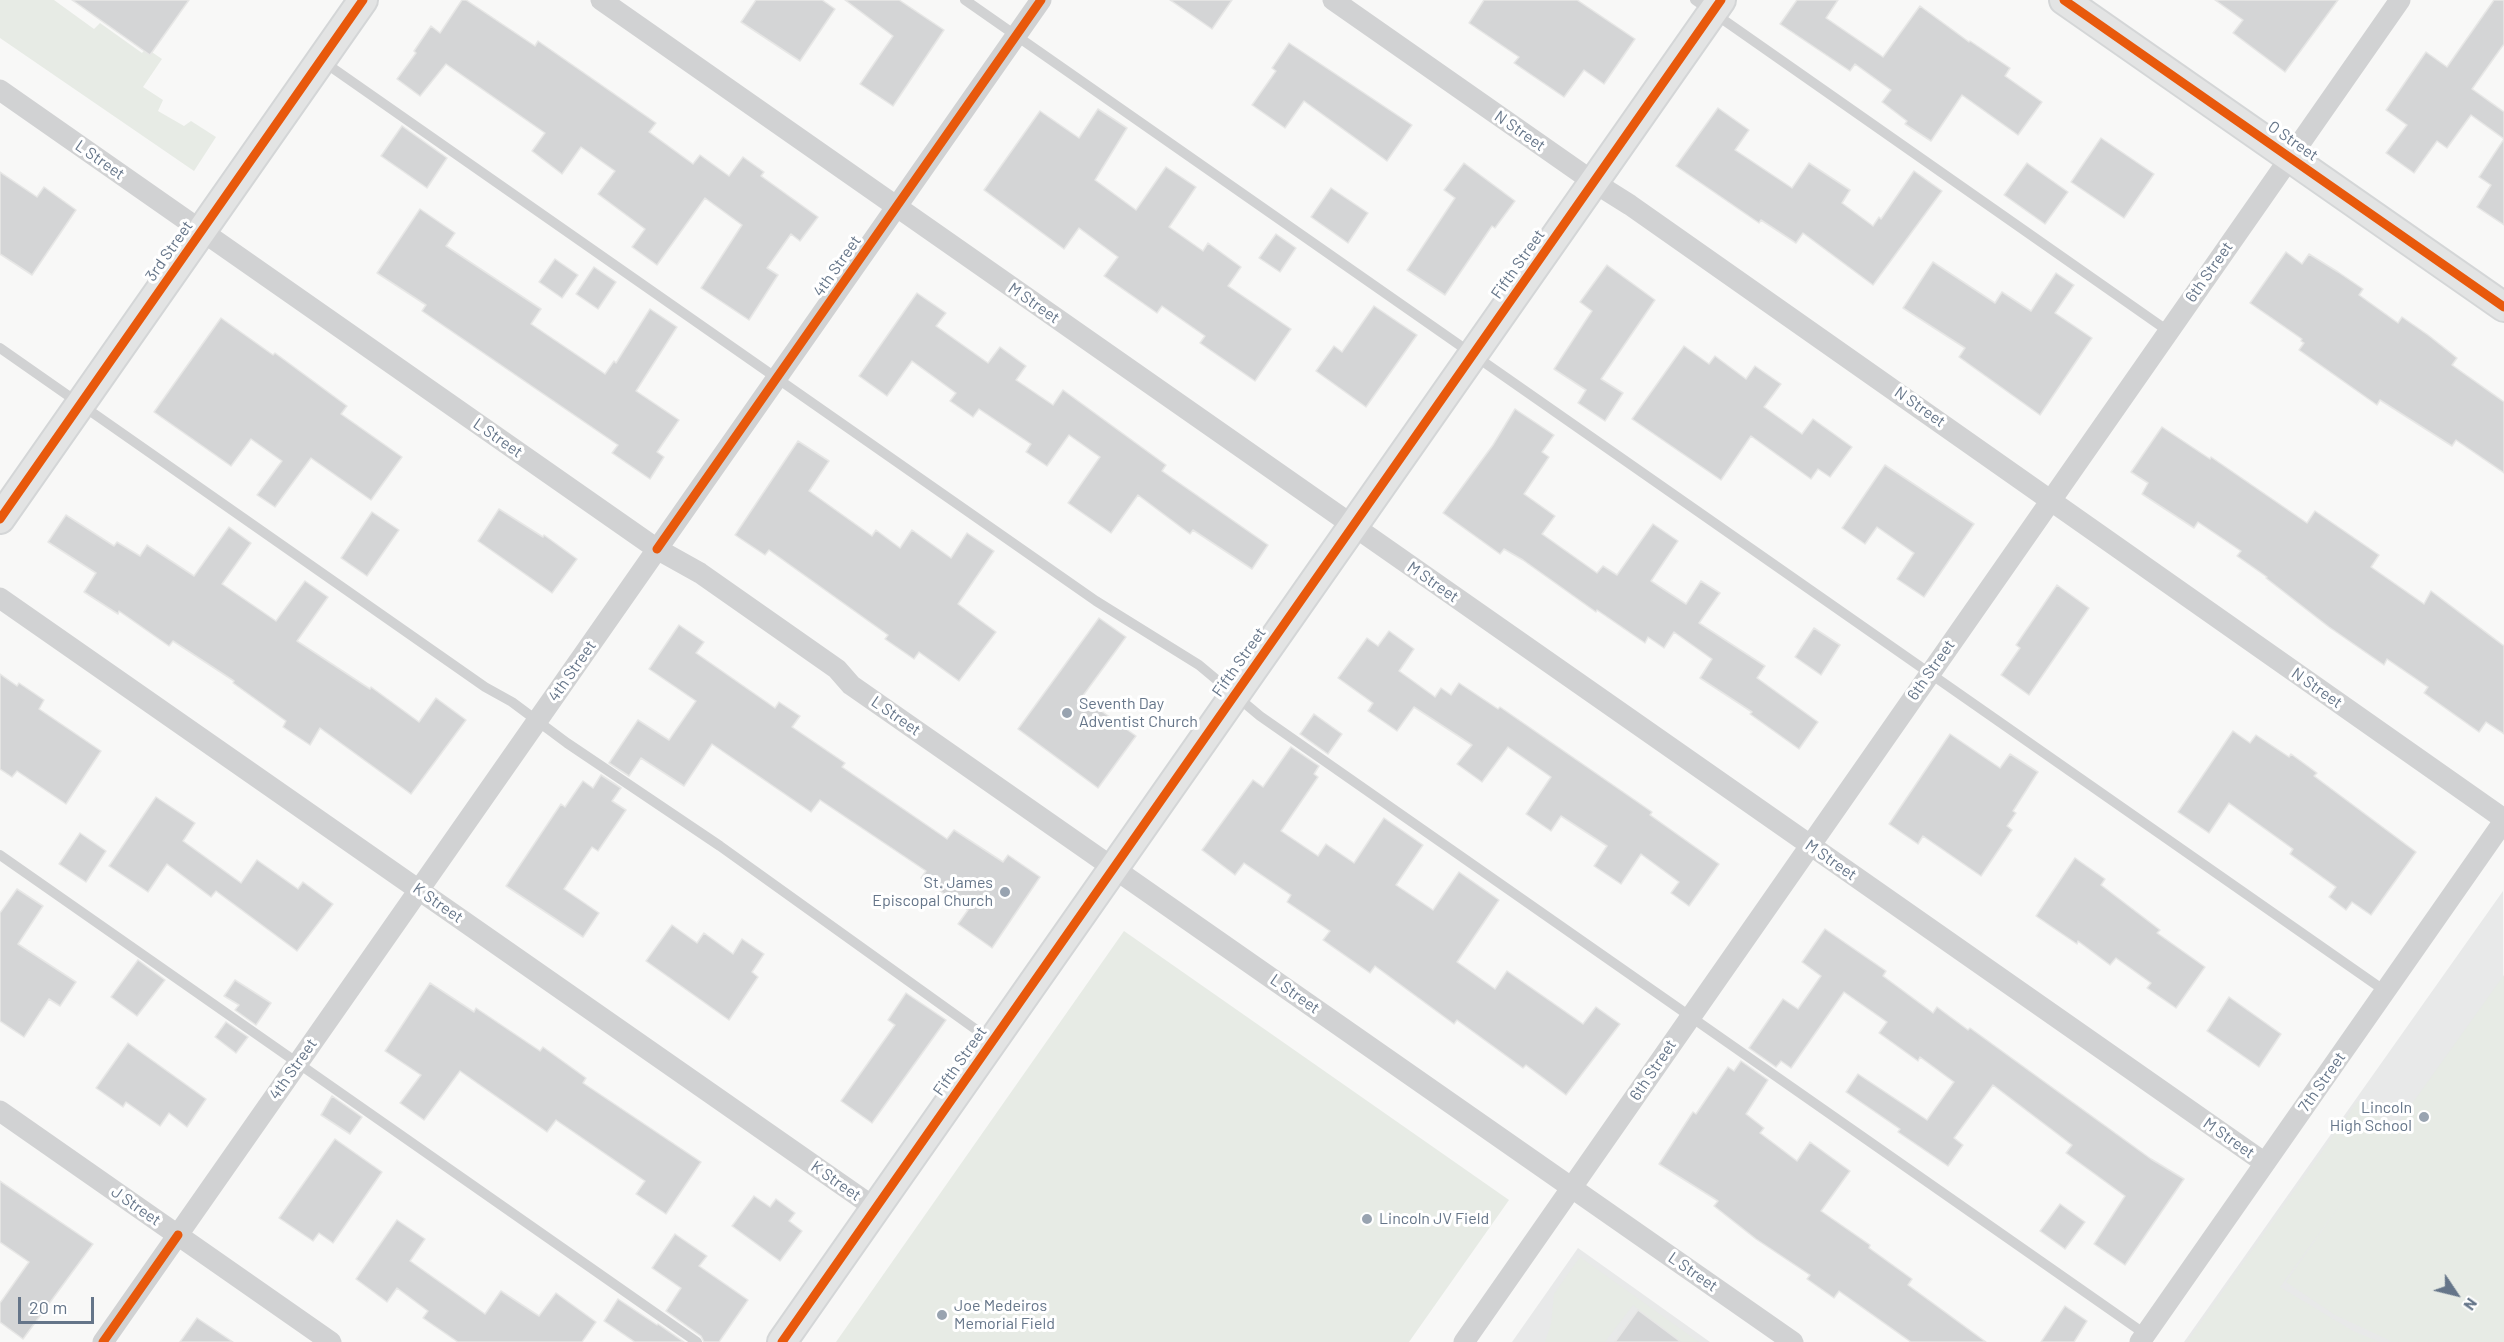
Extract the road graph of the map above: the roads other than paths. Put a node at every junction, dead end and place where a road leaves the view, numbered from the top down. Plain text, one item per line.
1 (363, 0) edge
2 (600, 0) edge
3 (965, 0) edge
4 (1041, 0) edge
5 (1333, 0) edge
6 (2064, 0) edge
7 (2400, 0) edge
8 (1709, 4) edge
9 (1016, 35) junction
10 (321, 60) junction
11 (0, 90) edge
12 (2290, 158) junction
13 (1595, 183) junction
14 (896, 207) junction
15 (201, 231) junction
16 (2504, 307) edge
17 (2168, 331) junction
18 (0, 348) edge
19 (1472, 354) junction
20 (776, 378) junction
21 (80, 404) junction
22 (2050, 501) junction
23 (0, 519) edge
24 (1353, 526) junction
25 (657, 549) junction
26 (0, 598) edge
27 (1929, 673) junction
28 (1234, 695) junction
29 (537, 720) junction
30 (2504, 820) edge
31 (1809, 844) junction
32 (0, 855) edge
33 (1113, 868) junction
34 (419, 890) junction
35 (2385, 991) junction
36 (1690, 1016) junction
37 (992, 1041) junction
38 (298, 1063) junction
39 (0, 1111) edge
40 (2265, 1163) junction
41 (1572, 1188) junction
42 (875, 1208) junction
43 (178, 1235) junction
44 (2143, 1338) edge
45 (102, 1342) edge
46 (331, 1342) edge
47 (697, 1342) edge
48 (782, 1342) edge
49 (1464, 1342) edge
50 (1793, 1342) edge

1 - 10 street, 3rd Street
2 - 14 street, M Street
3 - 9 lane
4 - 9 street, 4th Street
5 - 13 street, N Street
6 - 12 street, O Street
7 - 12 street, 6th Street
8 - 13 street, Fifth Street
8 - 17 lane
9 - 14 street, 4th Street
9 - 19 lane
10 - 15 street, 3rd Street
10 - 20 lane
11 - 15 street, L Street
12 - 16 street, O Street
12 - 17 street, 6th Street
13 - 19 street, Fifth Street
13 - 22 street, N Street
14 - 20 street, 4th Street
14 - 24 street, M Street
15 - 21 street, 3rd Street
15 - 25 street, L Street
17 - 22 street, 6th Street
18 - 21 lane
19 - 24 street, Fifth Street
19 - 27 lane
20 - 25 street, 4th Street
20 - 28 lane
21 - 23 street, 3rd Street
21 - 29 lane
22 - 27 street, 6th Street
22 - 30 street, N Street
24 - 28 street, Fifth Street
24 - 31 street, M Street
25 - 29 street, 4th Street
25 - 33 street, L Street
26 - 34 street, K Street
27 - 31 street, 6th Street
27 - 35 lane
28 - 33 street, Fifth Street
28 - 36 lane
29 - 34 street, 4th Street
29 - 37 lane
30 - 35 street, 7th Street
31 - 36 street, 6th Street
31 - 40 street, M Street
32 - 38 lane
33 - 37 street, Fifth Street
33 - 41 street, L Street
34 - 38 street, 4th Street
34 - 42 street, K Street
35 - 40 street, 7th Street
36 - 41 street, 6th Street
36 - 44 lane
37 - 42 street, Fifth Street
38 - 43 street, 4th Street
38 - 47 lane
39 - 43 street, J Street
40 - 44 street, 7th Street
41 - 49 street, 6th Street
41 - 50 street, L Street
42 - 48 street, Fifth Street
43 - 45 street, 4th Street
43 - 46 street, J Street

